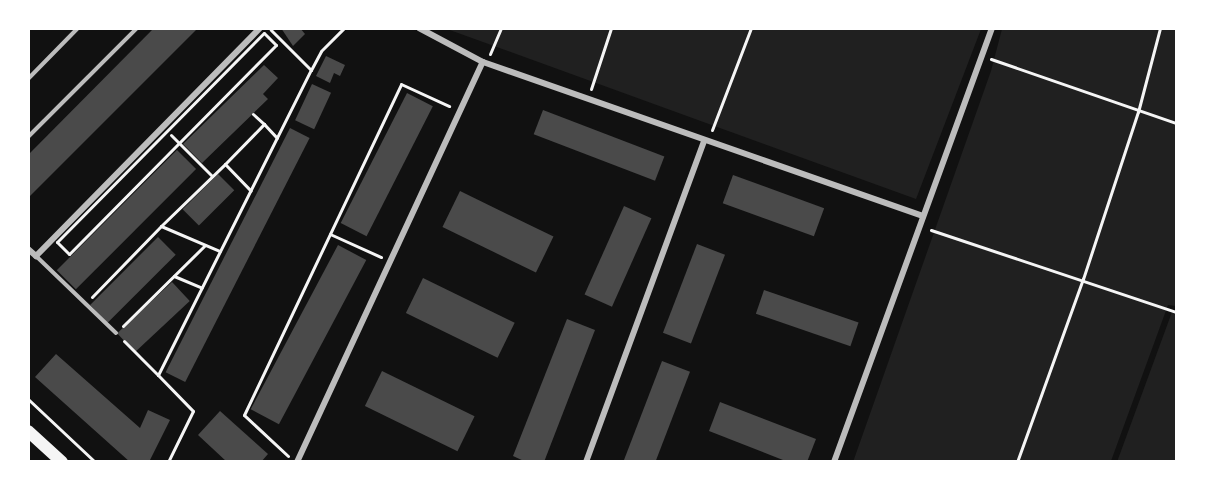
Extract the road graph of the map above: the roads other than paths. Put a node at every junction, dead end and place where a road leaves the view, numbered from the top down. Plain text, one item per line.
1 (78, 28) edge
2 (137, 28) edge
3 (260, 28) edge
4 (419, 28) edge
5 (992, 28) edge
6 (483, 62) junction
7 (28, 79) edge
8 (28, 137) edge
9 (704, 141) junction
10 (921, 216) junction
11 (28, 249) edge
12 (36, 256) junction
13 (116, 333) road end
14 (28, 431) edge
15 (62, 462) edge
16 (295, 462) edge
17 (586, 462) edge
18 (834, 462) edge

1 - 7 lane
2 - 8 lane
3 - 12 street
4 - 6 street
5 - 10 street
6 - 9 street
6 - 16 street
9 - 10 street
9 - 17 street
10 - 18 street
11 - 12 street
12 - 13 lane
14 - 15 main road

